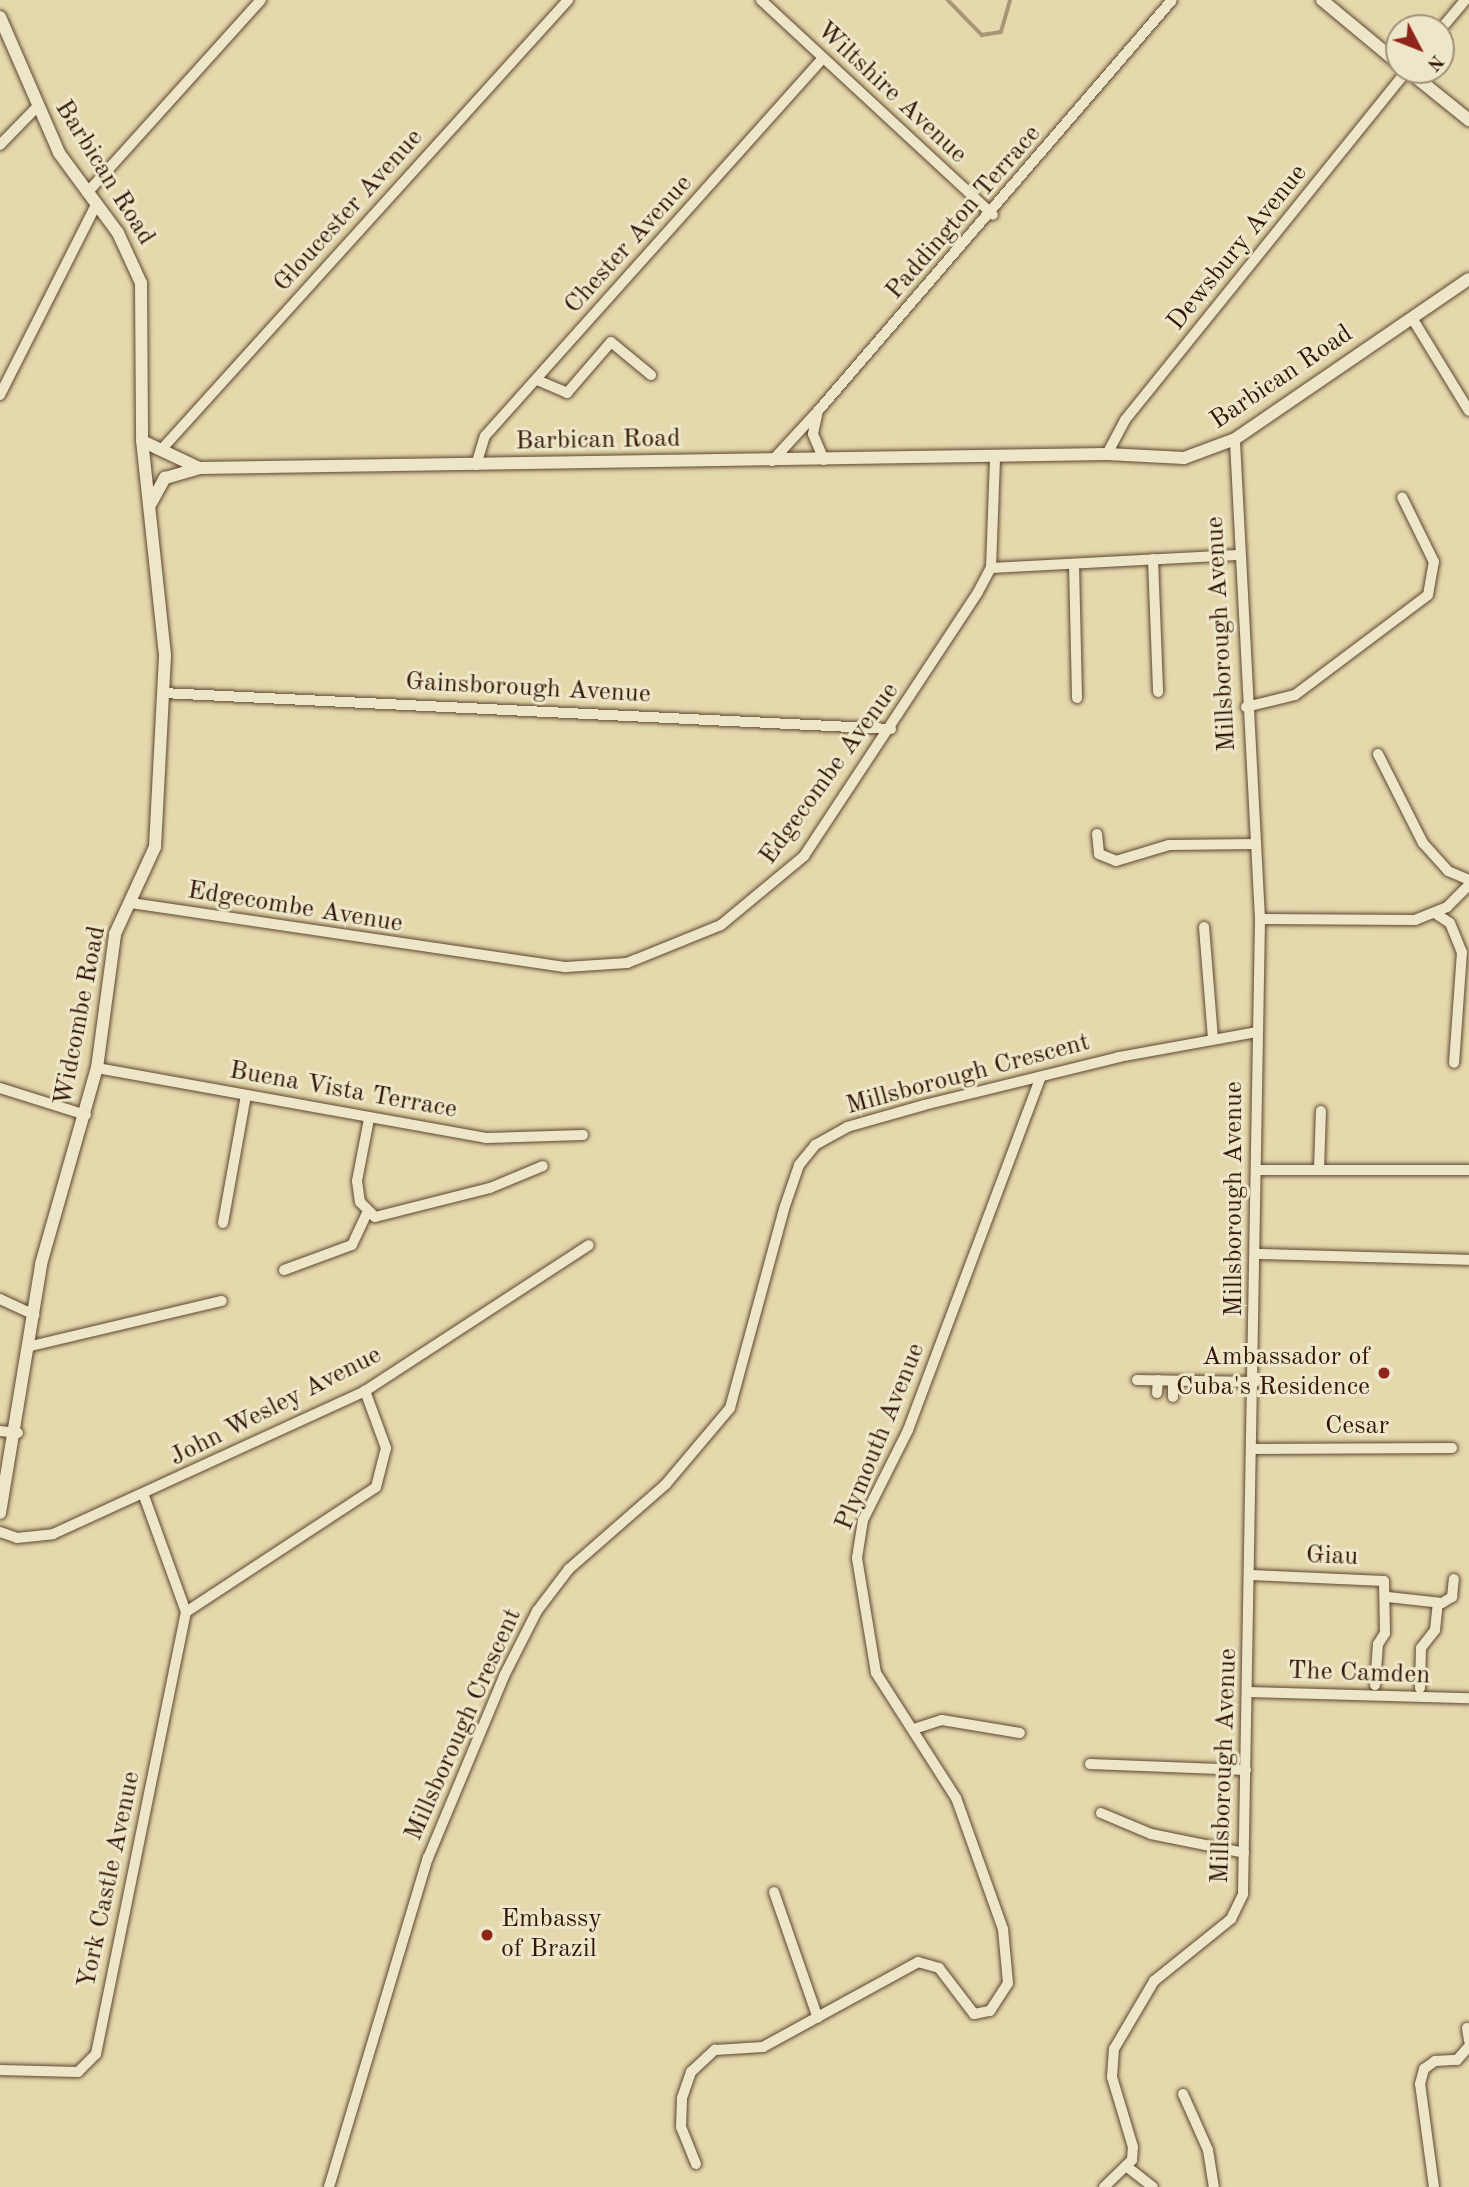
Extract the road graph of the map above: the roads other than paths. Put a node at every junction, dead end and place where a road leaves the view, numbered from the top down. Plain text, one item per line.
1 (261, 0) edge
2 (568, 0) edge
3 (761, 0) edge
4 (1172, 0) edge
5 (1322, 0) edge
6 (1465, 0) edge
7 (1453, 14) edge
8 (0, 16) edge
9 (1385, 52) edge
10 (823, 58) junction
11 (1396, 84) edge
12 (1424, 84) edge
13 (36, 108) junction
14 (1469, 120) edge
15 (0, 145) edge
16 (87, 193) junction
17 (96, 205) junction
18 (993, 215) junction
19 (1469, 279) edge
20 (1412, 318) junction
21 (651, 375) dead end
22 (537, 380) junction
23 (0, 395) edge
24 (818, 411) junction
25 (1469, 411) edge
26 (1236, 439) junction
27 (142, 441) junction
28 (161, 450) junction
29 (1107, 454) junction
30 (995, 457) junction
31 (824, 460) junction
32 (772, 461) junction
33 (476, 465) junction
34 (199, 468) junction
35 (1402, 497) dead end
36 (151, 503) junction
37 (1237, 555) junction
38 (1153, 559) junction
39 (1074, 564) junction
40 (991, 569) junction
41 (1158, 692) dead end
42 (163, 693) junction
43 (1077, 698) dead end
44 (1246, 707) junction
45 (891, 729) junction
46 (1378, 754) dead end
47 (1097, 834) dead end
48 (1256, 844) junction
49 (1469, 882) edge
50 (131, 903) junction
51 (1435, 913) junction
52 (1260, 919) junction
53 (1204, 927) dead end
54 (1257, 1032) junction
55 (1213, 1038) junction
56 (1454, 1063) dead end
57 (97, 1068) junction
58 (1041, 1077) junction
59 (0, 1088) edge
60 (246, 1095) junction
61 (1321, 1111) dead end
62 (86, 1115) junction
63 (369, 1118) junction
64 (583, 1135) dead end
65 (543, 1166) dead end
66 (1257, 1170) junction
67 (1319, 1170) junction
68 (1469, 1170) edge
69 (367, 1213) junction
70 (223, 1223) dead end
71 (589, 1245) dead end
72 (1257, 1254) junction
73 (1469, 1260) edge
74 (284, 1270) dead end
75 (0, 1299) edge
76 (222, 1301) dead end
77 (34, 1315) junction
78 (31, 1346) junction
79 (1137, 1380) dead end
80 (1158, 1380) junction
81 (1173, 1381) junction
82 (1255, 1382) junction
83 (365, 1391) junction
84 (1157, 1393) dead end
85 (1173, 1398) dead end
86 (0, 1431) edge
87 (18, 1433) junction
88 (1452, 1448) dead end
89 (1258, 1449) junction
90 (144, 1496) junction
91 (0, 1513) edge
92 (0, 1532) edge
93 (1256, 1575) junction
94 (1454, 1579) dead end
95 (1388, 1597) junction
96 (1438, 1603) junction
97 (186, 1612) junction
98 (1375, 1685) dead end
99 (1420, 1688) dead end
100 (1248, 1692) junction
101 (1469, 1698) edge
102 (914, 1729) junction
103 (1020, 1732) dead end
104 (1090, 1764) dead end
105 (1246, 1770) junction
106 (1101, 1812) dead end
107 (1244, 1853) junction
108 (774, 1892) dead end
109 (818, 2018) junction
110 (1467, 2028) edge
111 (1469, 2043) edge
112 (0, 2070) edge
113 (1183, 2094) dead end
114 (696, 2164) dead end
115 (1126, 2166) junction
116 (329, 2187) edge
117 (1104, 2187) edge
118 (1153, 2187) edge
119 (1214, 2187) edge
120 (1434, 2187) edge

1 - 16 street
2 - 28 street, Gloucester Avenue
3 - 10 street, Wiltshire Avenue
4 - 18 street, Paddington Terrace
5 - 9 main road
6 - 7 street
8 - 13 main road, Barbican Road
10 - 18 street, Wiltshire Avenue
10 - 22 street, Chester Avenue
11 - 29 street, Dewsbury Avenue
12 - 14 main road
13 - 15 street
13 - 16 main road, Barbican Road
16 - 17 main road, Barbican Road
17 - 23 street
17 - 27 main road, Barbican Road
18 - 24 street, Paddington Terrace
19 - 20 main road, Barbican Road
20 - 25 street
20 - 26 main road, Barbican Road
21 - 22 street
22 - 33 street, Chester Avenue
24 - 31 street
24 - 32 street, Paddington Terrace
26 - 29 main road, Barbican Road
26 - 37 street, Millsborough Avenue
27 - 28 main road, Barbican Road
27 - 36 main road, Widcombe Road
28 - 34 main road, Barbican Road
29 - 30 main road, Barbican Road
30 - 31 main road, Barbican Road
30 - 40 street, Edgecombe Avenue
31 - 32 main road, Barbican Road
32 - 33 main road, Barbican Road
33 - 34 main road, Barbican Road
34 - 36 main road
35 - 44 street
36 - 42 main road, Widcombe Road
37 - 38 street
37 - 44 street, Millsborough Avenue
38 - 39 street
38 - 41 street
39 - 40 street
39 - 43 street
40 - 45 street, Edgecombe Avenue
42 - 45 street, Gainsborough Avenue
42 - 50 main road, Widcombe Road
44 - 48 street, Millsborough Avenue
45 - 50 street, Edgecombe Avenue
46 - 49 street
47 - 48 street
48 - 52 street, Millsborough Avenue
49 - 51 street
50 - 57 main road, Widcombe Road
51 - 52 street
51 - 56 street
52 - 54 street, Millsborough Avenue
53 - 55 street
54 - 55 street, Millsborough Crescent
54 - 66 street, Millsborough Avenue
55 - 58 street, Millsborough Crescent
57 - 60 street, Buena Vista Terrace
57 - 62 main road, Widcombe Road
58 - 102 street, Plymouth Avenue
58 - 116 street, Millsborough Crescent
59 - 62 street
60 - 63 street, Buena Vista Terrace
60 - 70 street
61 - 67 street
62 - 77 main road, Widcombe Road
63 - 64 street, Buena Vista Terrace
63 - 69 street
65 - 69 street
66 - 67 street
66 - 72 street, Millsborough Avenue
67 - 68 street
69 - 74 street
71 - 83 street, John Wesley Avenue
72 - 73 street
72 - 82 street, Millsborough Avenue
75 - 77 street
76 - 78 street
77 - 78 main road, Widcombe Road
78 - 87 main road, Widcombe Road
79 - 80 street
80 - 81 street
80 - 84 street
81 - 82 street
81 - 85 street
82 - 89 street, Millsborough Avenue
83 - 90 street, John Wesley Avenue
83 - 97 street
86 - 87 street
87 - 91 main road, Widcombe Road
88 - 89 street, Cesar
89 - 93 street, Millsborough Avenue
90 - 92 street, John Wesley Avenue
90 - 97 street
93 - 95 street, Giau
93 - 100 street, Millsborough Avenue
94 - 96 street
95 - 96 street, Giau
95 - 98 street, Giau
96 - 99 street
97 - 112 street, York Castle Avenue
100 - 101 street, The Camden
100 - 105 street, Millsborough Avenue
102 - 103 street
102 - 109 street, Plymouth Avenue
104 - 105 street
105 - 107 street, Millsborough Avenue
106 - 107 street
107 - 115 street, Millsborough Avenue
108 - 109 street
109 - 114 street, Plymouth Avenue
110 - 111 street
111 - 120 street
113 - 119 street
115 - 117 street
115 - 118 street

